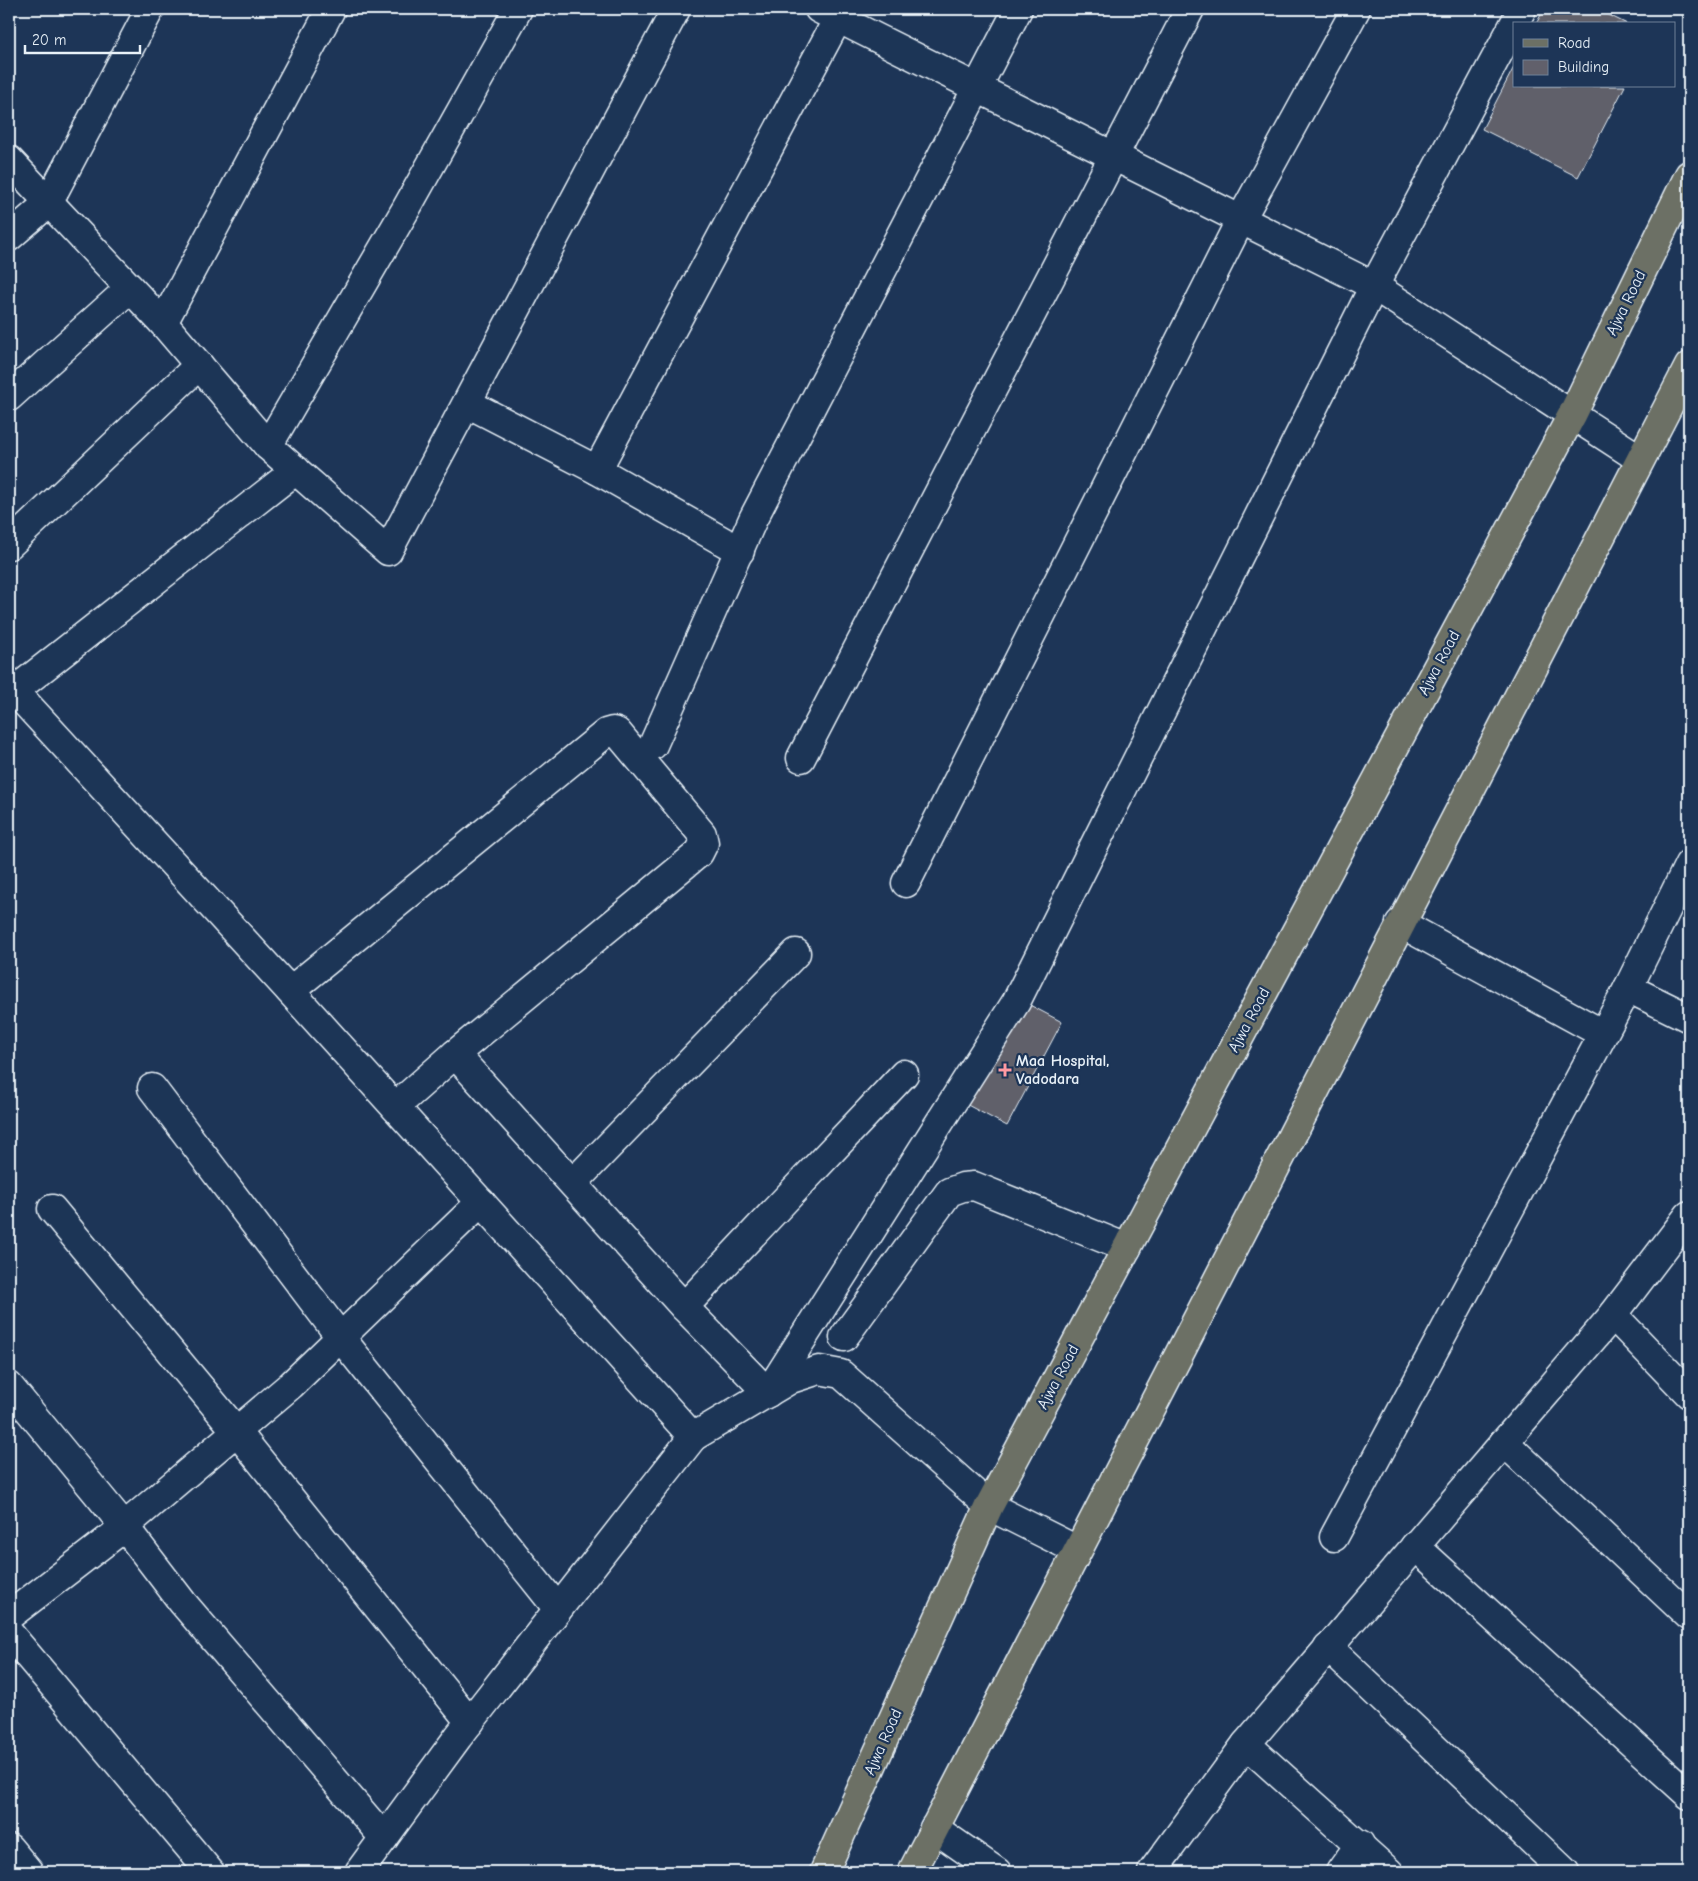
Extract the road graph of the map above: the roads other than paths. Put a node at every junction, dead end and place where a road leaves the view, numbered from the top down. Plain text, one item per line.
1 (150, 9) edge
2 (331, 9) edge
3 (518, 9) edge
4 (676, 9) edge
5 (1018, 9) edge
6 (1190, 9) edge
7 (1356, 9) edge
8 (1522, 9) edge
9 (834, 12) edge
10 (1515, 22) edge
11 (1513, 26) edge
12 (977, 86) junction
13 (1114, 155) junction
14 (9, 160) edge
15 (1689, 175) edge
16 (48, 203) junction
17 (1241, 219) junction
18 (9, 237) edge
19 (1374, 286) junction
20 (130, 288) junction
21 (163, 323) junction
22 (199, 365) junction
23 (1689, 366) edge
24 (9, 397) edge
25 (467, 402) junction
26 (1572, 415) junction
27 (268, 446) junction
28 (1640, 459) junction
29 (296, 470) junction
30 (597, 470) junction
31 (9, 545) edge
32 (740, 551) junction
33 (11, 688) edge
34 (653, 745) dead end
35 (801, 758) dead end
36 (1689, 864) edge
37 (906, 883) dead end
38 (1400, 923) junction
39 (796, 953) dead end
40 (1628, 988) junction
41 (290, 991) junction
42 (1689, 1018) edge
43 (1603, 1034) junction
44 (455, 1054) junction
45 (904, 1074) dead end
46 (152, 1088) dead end
47 (395, 1107) junction
48 (573, 1183) junction
49 (481, 1202) junction
50 (52, 1209) dead end
51 (1689, 1215) edge
52 (1127, 1248) junction
53 (684, 1306) junction
54 (1613, 1315) junction
55 (341, 1338) junction
56 (844, 1338) dead end
57 (9, 1386) edge
58 (768, 1393) junction
59 (1689, 1394) edge
60 (237, 1432) junction
61 (693, 1437) junction
62 (1504, 1442) junction
63 (989, 1506) junction
64 (124, 1526) junction
65 (1334, 1537) dead end
66 (1416, 1546) junction
67 (1077, 1550) junction
68 (558, 1609) junction
69 (9, 1616) edge
70 (1689, 1616) edge
71 (9, 1633) edge
72 (1328, 1647) junction
73 (470, 1722) junction
74 (1246, 1744) junction
75 (1689, 1795) edge
76 (934, 1828) junction
77 (384, 1838) junction
78 (1360, 1844) junction
79 (9, 1848) edge
80 (29, 1872) edge
81 (210, 1872) edge
82 (359, 1872) edge
83 (824, 1872) edge
84 (912, 1872) edge
85 (997, 1872) edge
86 (1152, 1872) edge
87 (1340, 1872) edge
88 (1389, 1872) edge
89 (1565, 1872) edge

1 - 16 street
2 - 21 street
3 - 27 street
4 - 25 street
5 - 12 street
6 - 13 street
7 - 17 street
8 - 10 street
9 - 12 street
9 - 30 street
11 - 19 street
12 - 13 street
12 - 32 street
13 - 17 street
13 - 35 street
14 - 16 street
15 - 26 main road, Ajwa Road
16 - 18 street
16 - 20 street
17 - 19 street
17 - 37 street
19 - 26 street
19 - 58 street
20 - 21 street
20 - 24 street
21 - 22 street
22 - 27 street
22 - 31 street
23 - 28 main road
25 - 29 street
25 - 30 street
26 - 28 street
26 - 52 main road, Ajwa Road
27 - 29 street
28 - 38 main road
29 - 33 street
30 - 32 street
32 - 34 street
33 - 41 street
36 - 40 street
38 - 43 street
38 - 67 main road
39 - 48 street
40 - 42 street
40 - 43 street
41 - 44 street
41 - 47 street
43 - 65 street
44 - 47 street
44 - 48 street
45 - 53 street
46 - 55 street
47 - 49 street
48 - 53 street
49 - 55 street
49 - 61 street
50 - 60 street
51 - 54 street
52 - 56 street
52 - 63 main road, Ajwa Road
53 - 58 street
54 - 59 street
54 - 62 street
55 - 60 street
55 - 68 street
57 - 64 street
58 - 61 street
58 - 63 street
60 - 64 street
60 - 73 street
61 - 68 street
62 - 66 street
62 - 70 street
63 - 67 street
63 - 83 main road, Ajwa Road
64 - 69 street
64 - 77 street
66 - 72 street
66 - 75 street
67 - 76 main road
68 - 73 street
71 - 81 street
72 - 74 street
72 - 89 street
73 - 77 street
74 - 78 street
74 - 86 street
76 - 84 main road
76 - 85 street
77 - 82 street
78 - 87 street
78 - 88 street
79 - 80 street

